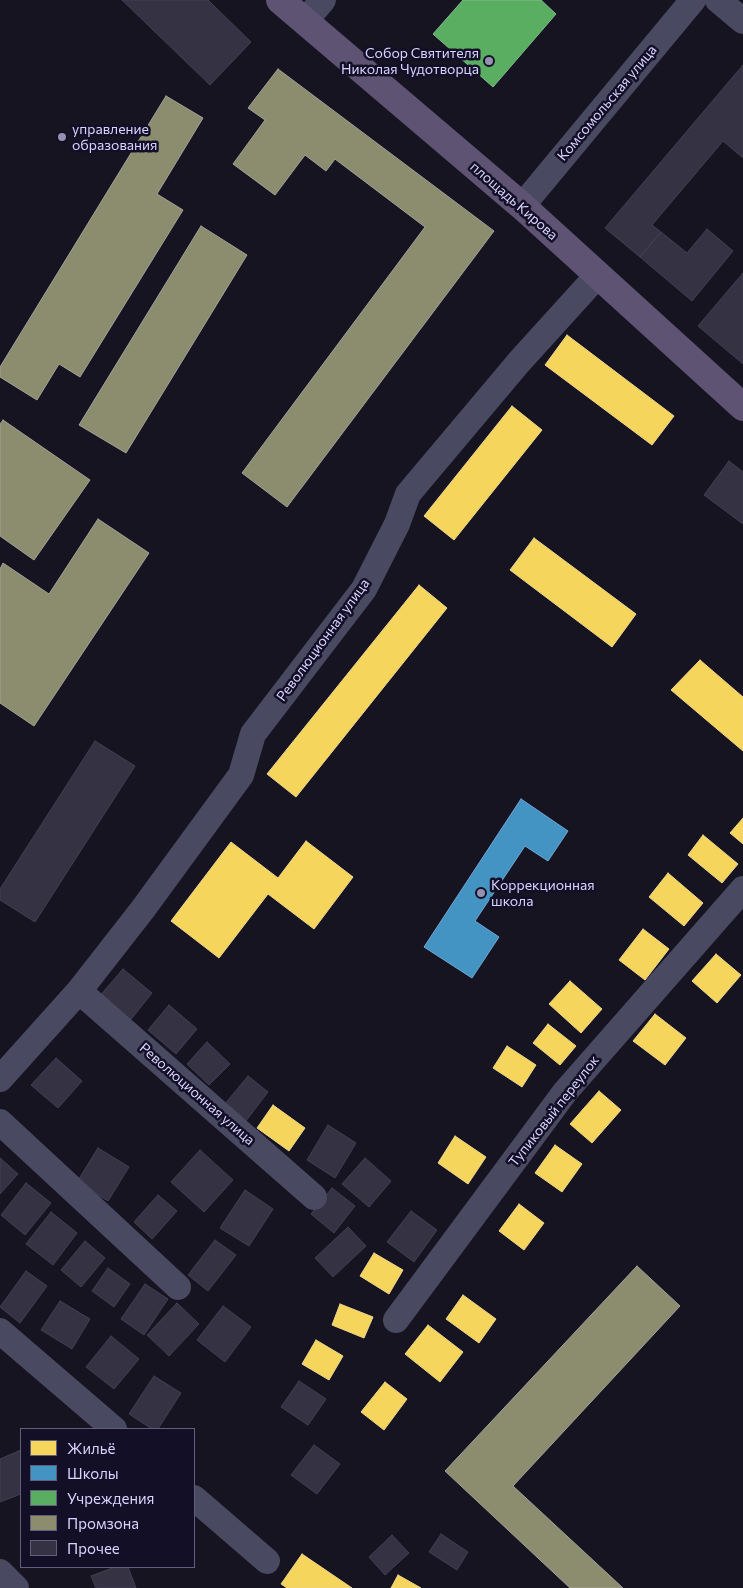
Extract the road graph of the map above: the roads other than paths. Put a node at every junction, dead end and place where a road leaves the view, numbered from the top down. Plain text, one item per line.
1 (280, 0) edge
2 (324, 0) edge
3 (693, 0) edge
4 (718, 0) edge
5 (305, 21) junction
6 (743, 21) edge
7 (522, 206) junction
8 (598, 276) junction
9 (743, 407) edge
10 (743, 889) edge
11 (79, 991) junction
12 (4, 1065) edge
13 (0, 1122) edge
14 (314, 1197) dead end
15 (178, 1287) dead end
16 (396, 1320) dead end
17 (0, 1331) edge
18 (113, 1428) edge
19 (195, 1499) edge
20 (267, 1561) dead end
21 (0, 1572) edge
22 (16, 1588) edge

1 - 5 main road, площадь Кирова
2 - 5 street
3 - 7 street, Комсомольская улица
4 - 6 street
5 - 7 main road, площадь Кирова
7 - 8 main road, площадь Кирова
8 - 9 main road, площадь Кирова
8 - 11 street, Революционная улица
10 - 16 street, Тупиковый переулок
11 - 12 street, Революционная улица
11 - 14 street, Революционная улица
13 - 15 street
17 - 18 street
19 - 20 street
21 - 22 street

